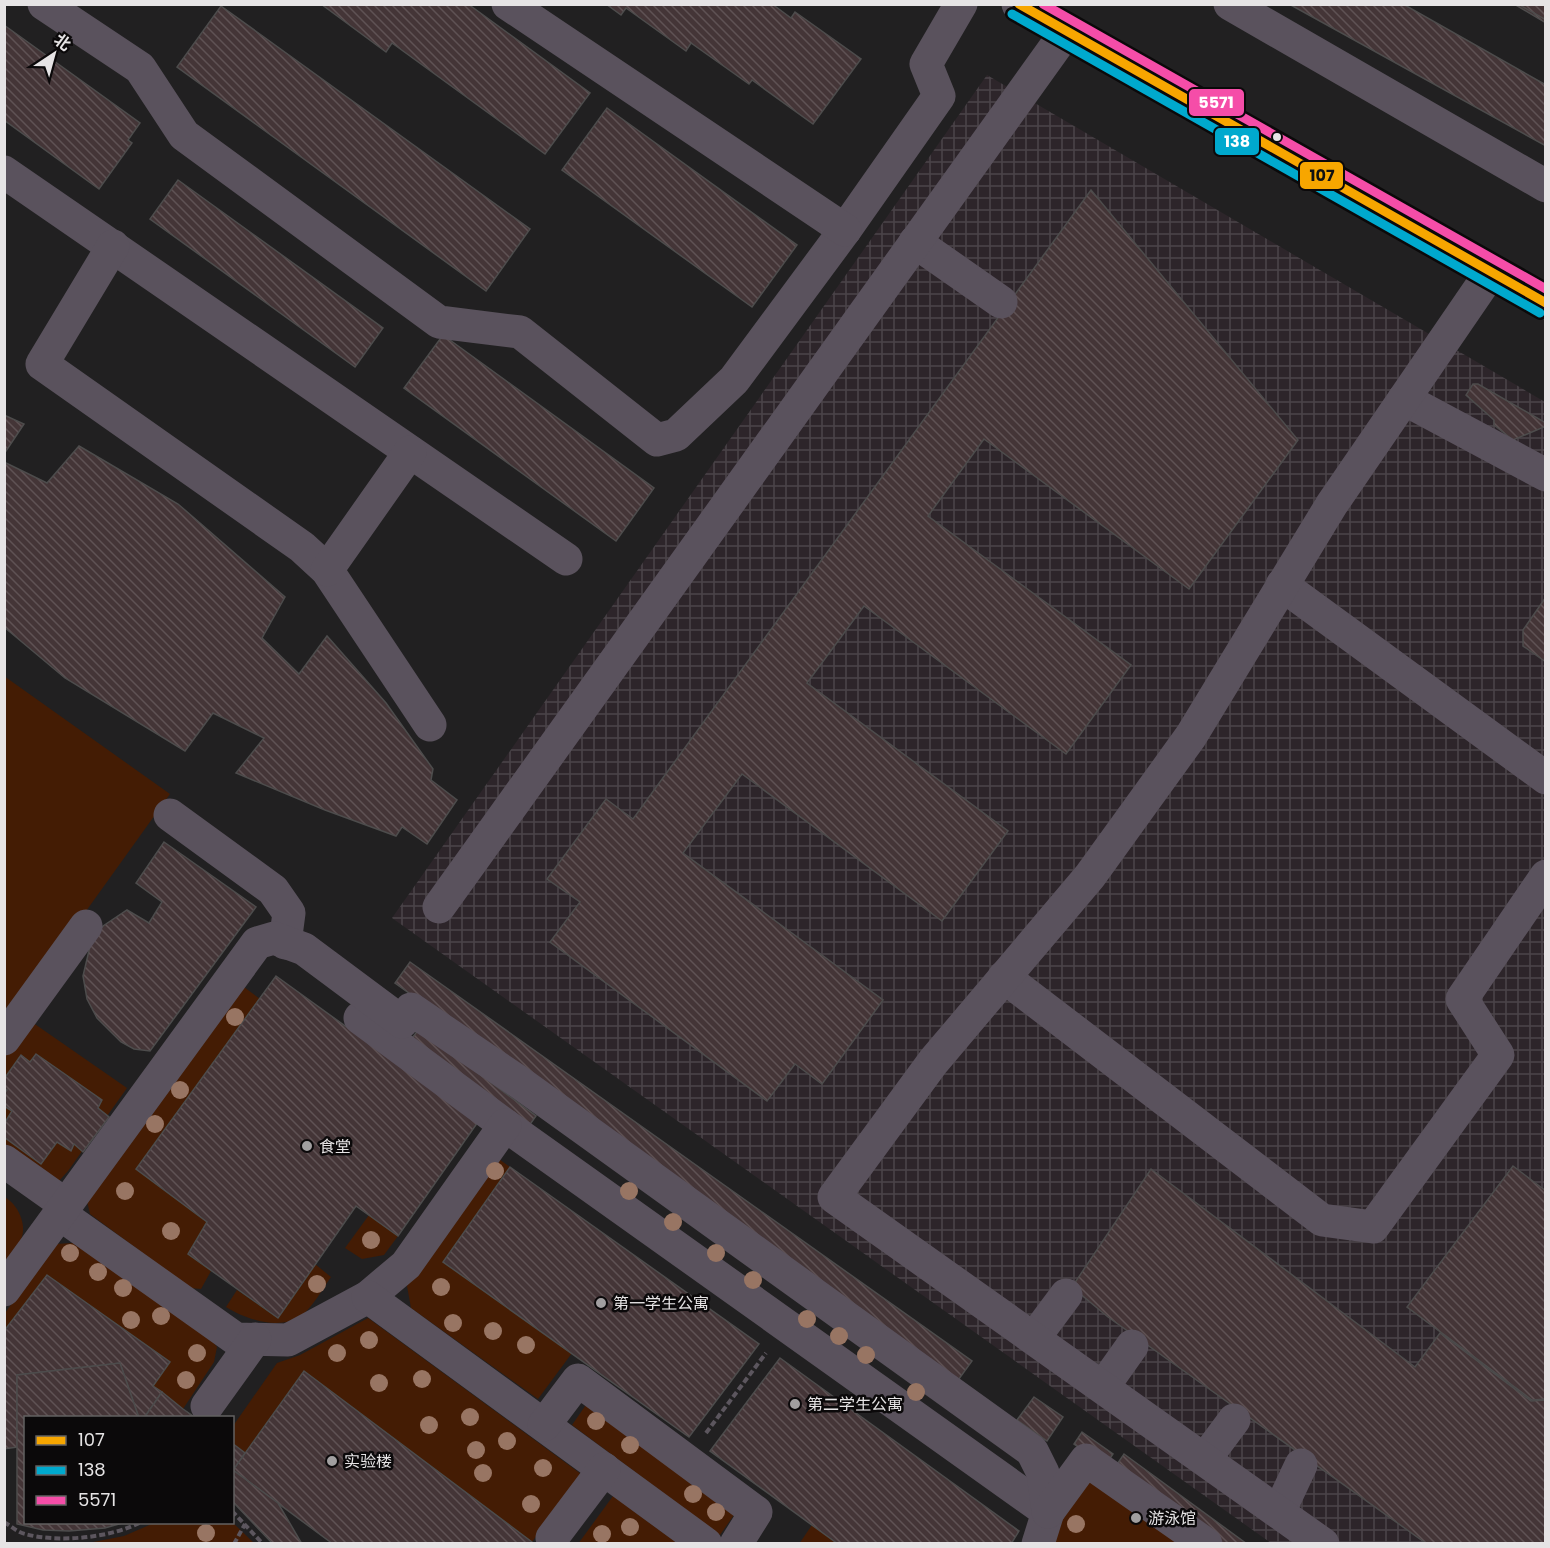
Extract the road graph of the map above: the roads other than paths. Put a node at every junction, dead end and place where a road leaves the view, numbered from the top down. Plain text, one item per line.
1 (45, 4) edge
2 (508, 4) edge
3 (961, 4) edge
4 (1018, 4) edge
5 (1230, 4) edge
6 (1066, 32) junction
7 (4, 172) edge
8 (1545, 186) edge
9 (845, 230) junction
10 (915, 242) junction
11 (113, 246) junction
12 (1491, 272) junction
13 (1001, 302) dead end
14 (1545, 303) edge
15 (1404, 399) junction
16 (410, 452) junction
17 (1545, 475) edge
18 (566, 559) dead end
19 (327, 570) junction
20 (1282, 585) junction
21 (430, 725) dead end
22 (1545, 778) edge
23 (170, 815) dead end
24 (1545, 876) edge
25 (439, 907) dead end
26 (86, 926) dead end
27 (271, 943) junction
28 (1004, 977) junction
29 (4, 1039) edge
30 (505, 1125) junction
31 (4, 1161) edge
32 (63, 1209) junction
33 (4, 1290) edge
34 (1066, 1295) dead end
35 (368, 1297) junction
36 (1034, 1338) junction
37 (255, 1339) junction
38 (1132, 1346) dead end
39 (1103, 1387) junction
40 (207, 1406) dead end
41 (1234, 1420) dead end
42 (544, 1425) junction
43 (1205, 1460) junction
44 (1301, 1466) dead end
45 (604, 1469) junction
46 (1048, 1512) junction
47 (1279, 1512) junction
48 (552, 1538) dead end
49 (749, 1539) edge
50 (706, 1544) edge
51 (1038, 1544) edge
52 (1206, 1544) edge
53 (1323, 1544) edge

1 - 9 street
2 - 9 street
3 - 9 street
4 - 6 street
5 - 8 street
6 - 10 street
6 - 12 street
7 - 11 street
10 - 13 street
10 - 25 street
11 - 16 street
11 - 19 street
12 - 14 street
12 - 15 street
15 - 17 street
15 - 20 street
16 - 18 street
16 - 19 street
19 - 21 street
20 - 22 street
20 - 28 street
23 - 27 street
24 - 28 street
26 - 29 street
27 - 30 street
27 - 32 street
27 - 46 street
28 - 36 street
30 - 35 street
30 - 46 street
31 - 32 street
32 - 33 street
32 - 37 street
34 - 36 street
35 - 37 street
35 - 42 street
36 - 39 street
37 - 40 street
38 - 39 street
39 - 43 street
41 - 43 street
42 - 45 street
42 - 49 street
43 - 47 street
44 - 47 street
45 - 48 street
45 - 50 street
46 - 51 street
46 - 52 street
47 - 53 street

